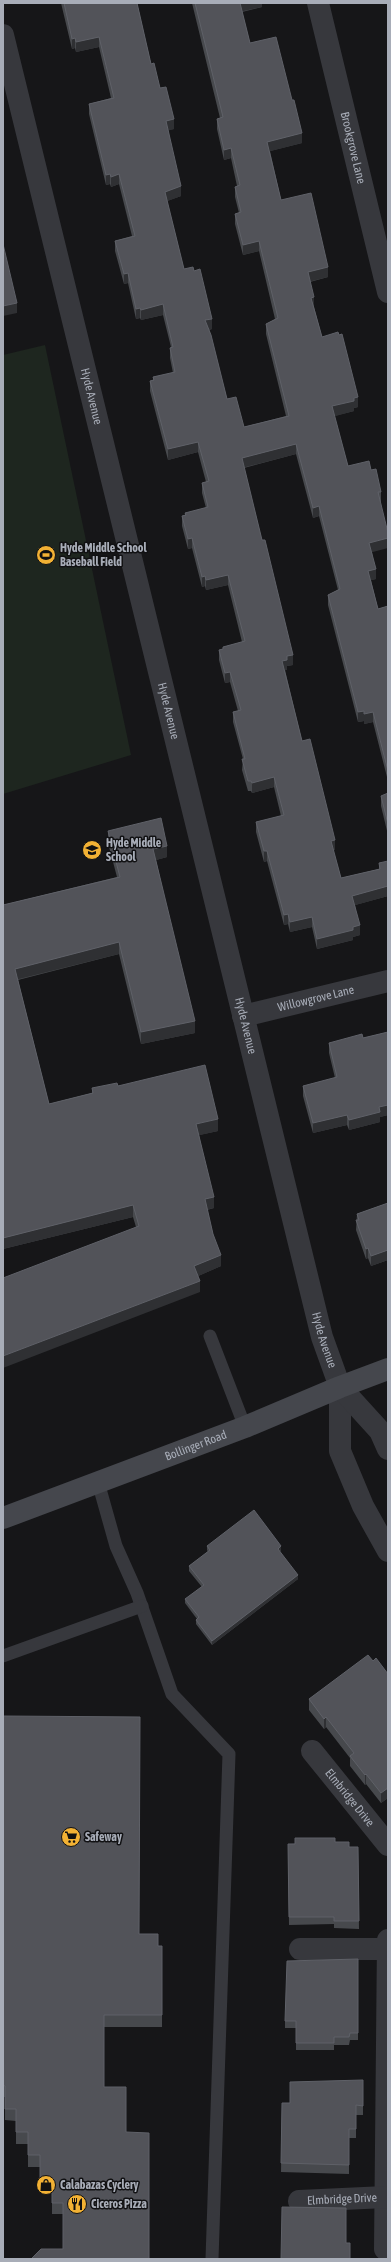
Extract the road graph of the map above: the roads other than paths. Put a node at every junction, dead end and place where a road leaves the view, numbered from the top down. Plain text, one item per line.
1 (318, 3) edge
2 (3, 35) edge
3 (388, 292) edge
4 (388, 981) edge
5 (243, 1016) junction
6 (210, 1336) dead end
7 (388, 1369) edge
8 (340, 1387) junction
9 (245, 1427) junction
10 (388, 1450) edge
11 (98, 1482) junction
12 (3, 1518) edge
13 (388, 1551) edge
14 (142, 1606) junction
15 (3, 1656) edge
16 (312, 1750) dead end
17 (388, 1845) edge
18 (388, 1940) edge
19 (388, 1948) edge
20 (300, 1949) dead end
21 (386, 2197) junction
22 (299, 2201) dead end
23 (388, 2249) edge
24 (212, 2259) edge

1 - 3 street, Brookgrove Lane
2 - 5 street, Hyde Avenue
4 - 5 street, Willowgrove Lane
5 - 8 street, Hyde Avenue
6 - 9 lane
7 - 8 main road, Bollinger Road
8 - 9 main road, Bollinger Road
8 - 10 street, Hyde Avenue
8 - 13 street, Hyde Avenue
9 - 11 main road, Bollinger Road
11 - 12 main road, Bollinger Road
11 - 14 lane
14 - 15 lane
14 - 24 lane
16 - 17 street, Elmbridge Drive
18 - 19 street, Elmbridge Drive
19 - 20 street
19 - 21 street, Elmbridge Drive
21 - 22 street, Elmbridge Drive
21 - 23 street, Elmbridge Drive

